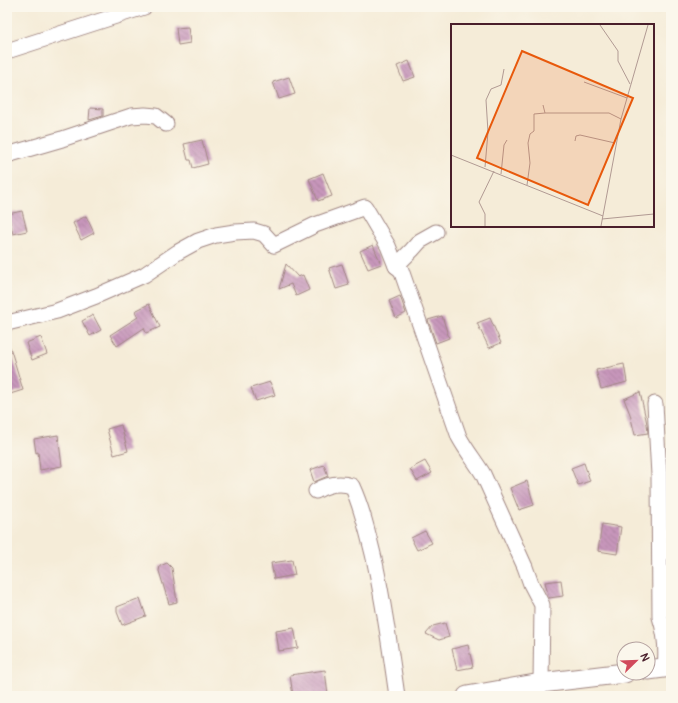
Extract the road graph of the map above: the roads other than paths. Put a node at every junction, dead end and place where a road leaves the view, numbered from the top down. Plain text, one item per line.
1 (144, 7) edge
2 (7, 51) edge
3 (166, 124) dead end
4 (7, 155) edge
5 (436, 232) dead end
6 (396, 266) junction
7 (7, 322) edge
8 (655, 404) dead end
9 (316, 491) dead end
10 (661, 669) edge
11 (616, 674) edge
12 (541, 683) junction
13 (397, 696) edge
14 (466, 696) edge

1 - 2 street
3 - 4 street
5 - 6 street
6 - 7 street
6 - 12 street
8 - 10 street
9 - 13 street
11 - 12 street
12 - 14 street

